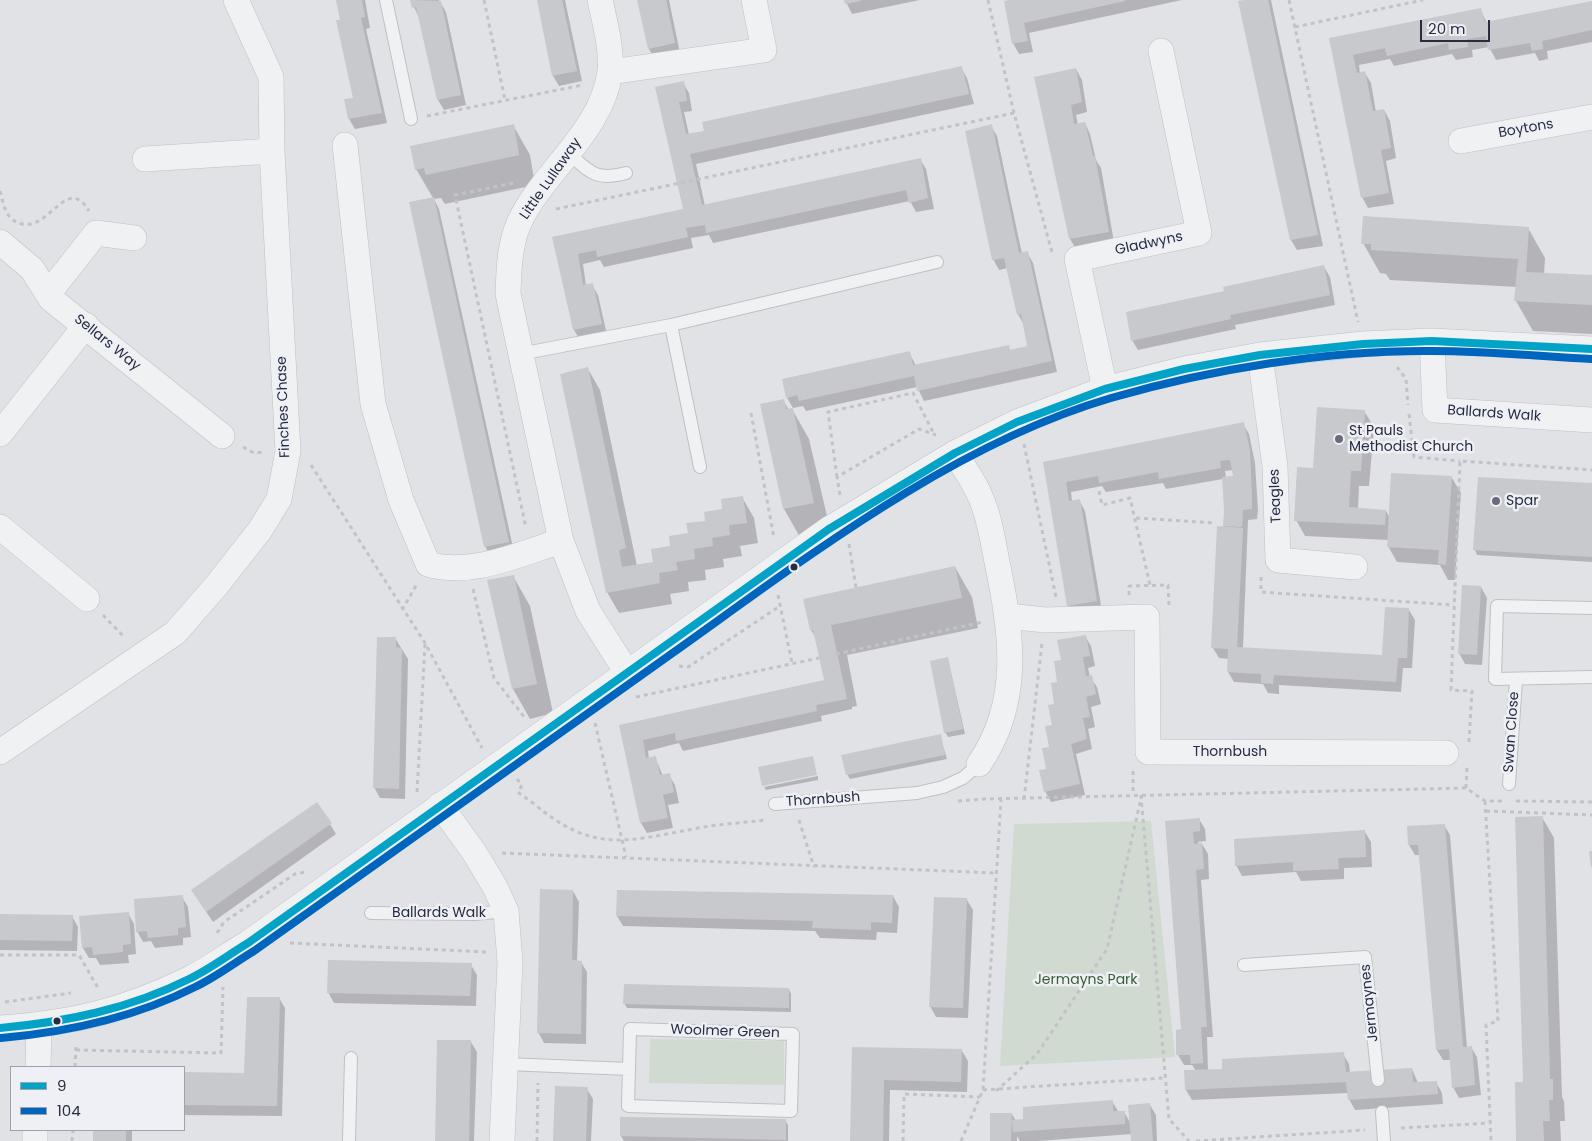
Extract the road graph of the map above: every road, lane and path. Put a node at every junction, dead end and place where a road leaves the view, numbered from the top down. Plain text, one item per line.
1 (236, 0) edge
2 (386, 0) edge
3 (484, 0) edge
4 (600, 0) edge
5 (754, 0) edge
6 (988, 0) edge
7 (1289, 0) edge
8 (1423, 0) edge
9 (1295, 27) junction
10 (1161, 51) dead end
11 (610, 72) junction
12 (586, 92) dead end
13 (505, 100) junction
14 (1014, 113) junction
15 (1592, 117) edge
16 (411, 119) joint
17 (1460, 141) dead end
18 (346, 145) dead end
19 (272, 151) junction
20 (569, 154) junction
21 (146, 159) dead end
22 (626, 173) dead end
23 (0, 191) edge
24 (524, 216) junction
25 (96, 233) junction
26 (134, 238) dead end
27 (1048, 238) dead end
28 (0, 242) edge
29 (937, 262) dead end
30 (48, 294) junction
31 (86, 325) junction
32 (671, 325) junction
33 (1432, 341) junction
34 (1363, 344) junction
35 (1592, 350) edge
36 (520, 354) junction
37 (1260, 356) junction
38 (1396, 364) dead end
39 (1105, 390) junction
40 (751, 413) dead end
41 (1592, 420) edge
42 (1017, 422) junction
43 (0, 434) edge
44 (935, 435) dead end
45 (222, 436) joint
46 (288, 451) junction
47 (955, 453) junction
48 (1460, 461) junction
49 (310, 464) dead end
50 (700, 467) dead end
51 (1592, 470) edge
52 (837, 477) dead end
53 (1099, 491) dead end
54 (1136, 518) junction
55 (1216, 523) dead end
56 (0, 527) edge
57 (848, 538) dead end
58 (561, 541) junction
59 (775, 544) dead end
60 (1355, 567) dead end
61 (773, 570) junction
62 (1261, 572) dead end
63 (1150, 585) dead end
64 (473, 586) dead end
65 (856, 588) dead end
66 (87, 599) joint
67 (1454, 605) junction
68 (1592, 608) edge
69 (1008, 616) junction
70 (1052, 620) junction
71 (425, 643) junction
72 (836, 654) dead end
73 (819, 658) dead end
74 (140, 659) junction
75 (792, 663) junction
76 (626, 671) junction
77 (1592, 677) edge
78 (1516, 680) junction
79 (634, 698) dead end
80 (593, 716) dead end
81 (526, 721) dead end
82 (0, 752) edge
83 (1460, 754) junction
84 (498, 764) junction
85 (979, 764) joint
86 (1509, 784) dead end
87 (1466, 788) junction
88 (1142, 795) junction
89 (1024, 799) junction
90 (1000, 800) junction
91 (955, 801) dead end
92 (1485, 801) junction
93 (1504, 801) dead end
94 (1514, 801) dead end
95 (428, 802) junction
96 (796, 802) junction
97 (1592, 802) edge
98 (775, 804) dead end
99 (1486, 811) junction
100 (1592, 815) edge
101 (773, 819) dead end
102 (621, 841) junction
103 (474, 852) junction
104 (626, 857) junction
105 (814, 867) junction
106 (996, 873) junction
107 (496, 912) junction
108 (371, 913) dead end
109 (284, 943) dead end
110 (477, 952) dead end
111 (488, 952) dead end
112 (0, 956) edge
113 (1244, 965) dead end
114 (223, 977) dead end
115 (90, 990) dead end
116 (74, 992) dead end
117 (0, 1003) edge
118 (40, 1025) junction
119 (0, 1028) edge
120 (76, 1050) dead end
121 (351, 1058) dead end
122 (506, 1064) junction
123 (539, 1065) junction
124 (38, 1066) edge
125 (629, 1069) junction
126 (1164, 1078) junction
127 (1378, 1080) dead end
128 (983, 1090) junction
129 (996, 1091) junction
130 (980, 1097) junction
131 (1382, 1112) dead end
132 (1490, 1123) junction
133 (1383, 1135) edge
134 (349, 1141) edge
135 (502, 1141) edge
136 (537, 1141) edge
137 (903, 1141) edge
138 (961, 1141) edge
139 (1189, 1141) edge
140 (1196, 1141) edge
141 (1491, 1141) edge

1 - 19 street, Finches Chase
2 - 16 lane
3 - 13 path
4 - 11 street, Little Lullaway
5 - 11 street
6 - 14 path
7 - 9 path
8 - 9 path
9 - 34 path
10 - 39 street, Gladwyns
11 - 20 street, Little Lullaway
12 - 13 path
13 - 16 path
14 - 24 path
14 - 27 path
15 - 17 street, Boytons
18 - 58 street
19 - 21 street
19 - 46 street, Finches Chase
20 - 22 lane
20 - 24 street, Little Lullaway
23 - 25 path
24 - 36 street, Little Lullaway
25 - 26 street
25 - 30 street
28 - 30 street, Sellars Way
29 - 32 lane
30 - 31 street, Sellars Way
31 - 43 street
31 - 45 street, Sellars Way
32 - 36 lane
32 - 50 lane
33 - 34 street
33 - 35 street
33 - 41 street, Ballards Walk
34 - 37 street
36 - 58 street, Little Lullaway
37 - 39 street
37 - 60 street, Teagles
38 - 48 path
39 - 42 street
40 - 59 path
42 - 47 street
42 - 70 path
44 - 52 path
45 - 46 path
46 - 74 street, Finches Chase
47 - 61 street
47 - 69 street, Thornbush
48 - 51 path
48 - 67 path
49 - 71 path
53 - 54 path
54 - 55 path
54 - 63 path
56 - 66 street
57 - 65 path
58 - 76 street, Little Lullaway
61 - 75 path
61 - 76 street
62 - 67 path
64 - 81 path
66 - 74 path
67 - 83 path
68 - 78 lane, Swan Close
69 - 70 street, Thornbush
69 - 72 path
69 - 85 street, Thornbush
70 - 83 street, Thornbush
70 - 89 path
71 - 84 path
71 - 95 path
73 - 75 path
74 - 82 street, Finches Chase
75 - 79 path
76 - 84 street
77 - 78 lane, Swan Close
78 - 86 lane, Swan Close
80 - 102 path
83 - 87 path
84 - 95 street
84 - 102 path
85 - 96 lane, Thornbush
87 - 88 path
87 - 92 path
88 - 89 path
88 - 126 path
88 - 129 path
89 - 90 path
90 - 91 path
90 - 106 path
92 - 93 path
92 - 99 path
94 - 97 path
95 - 103 street
95 - 118 street
96 - 98 lane, Thornbush
96 - 105 path
99 - 100 path
99 - 132 path
101 - 102 path
102 - 104 path
103 - 104 path
103 - 107 street
104 - 105 path
105 - 106 path
106 - 128 path
107 - 108 lane, Ballards Walk
107 - 111 path
107 - 122 street
109 - 110 path
112 - 115 path
113 - 127 lane, Jermaynes
114 - 120 path
116 - 117 path
118 - 119 street
118 - 124 street
121 - 134 lane
122 - 123 lane
122 - 135 street
123 - 125 lane
123 - 136 path
125 - 125 lane, Woolmer Green
126 - 129 path
126 - 139 path
128 - 129 path
128 - 130 path
130 - 137 path
130 - 138 path
131 - 133 lane
132 - 133 path
132 - 141 path
133 - 140 path

